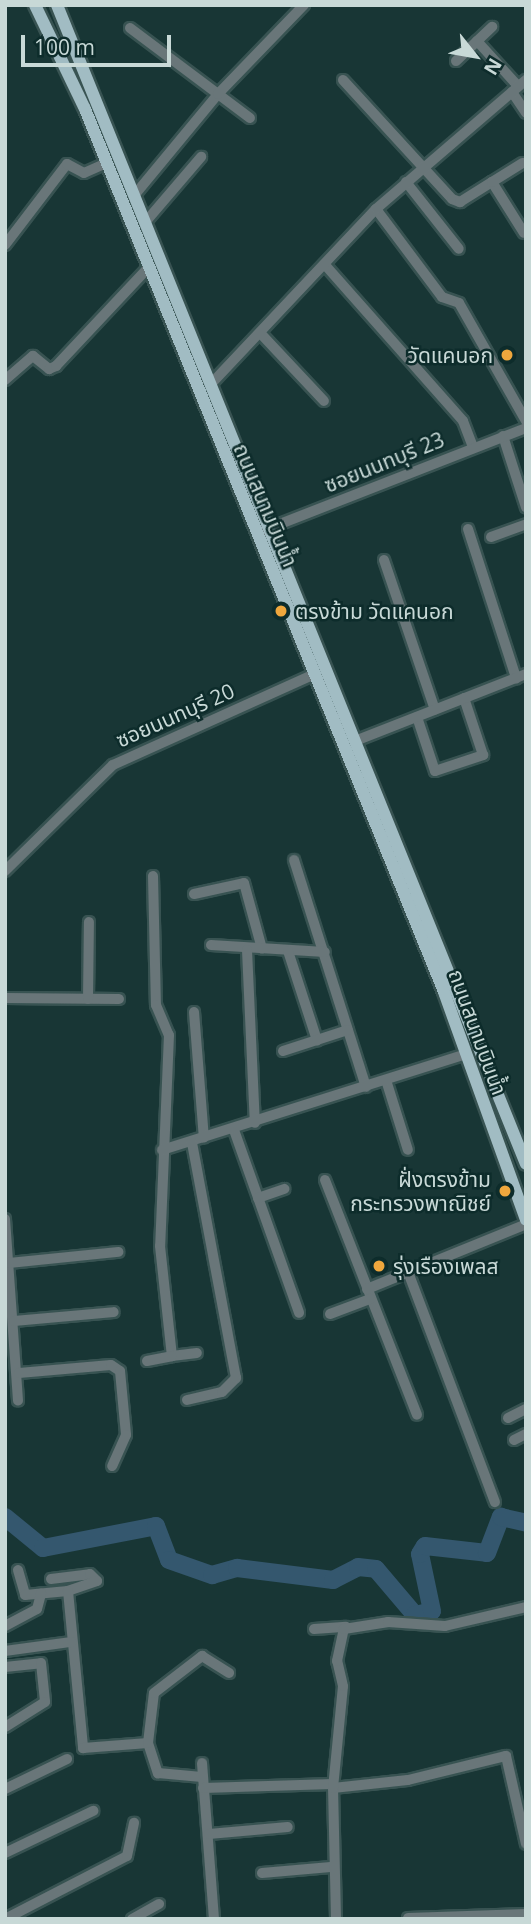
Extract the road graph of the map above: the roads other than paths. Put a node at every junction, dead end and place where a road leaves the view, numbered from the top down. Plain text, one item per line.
1 (35, 5) edge
2 (57, 5) edge
3 (304, 5) edge
4 (492, 27) dead end
5 (130, 28) dead end
6 (477, 41) junction
7 (456, 61) dead end
8 (343, 80) dead end
9 (519, 86) edge
10 (218, 93) junction
11 (526, 113) edge
12 (250, 118) dead end
13 (201, 157) dead end
14 (106, 163) junction
15 (522, 163) dead end
16 (425, 165) junction
17 (492, 181) junction
18 (406, 182) junction
19 (137, 192) junction
20 (376, 209) junction
21 (148, 219) junction
22 (524, 233) edge
23 (5, 245) edge
24 (459, 249) dead end
25 (326, 266) junction
26 (147, 269) junction
27 (263, 336) junction
28 (5, 380) edge
29 (210, 385) junction
30 (324, 401) dead end
31 (526, 421) edge
32 (526, 428) edge
33 (503, 436) junction
34 (473, 447) junction
35 (523, 487) edge
36 (526, 506) edge
37 (526, 524) edge
38 (468, 528) dead end
39 (263, 531) junction
40 (491, 537) dead end
41 (384, 560) dead end
42 (315, 674) junction
43 (521, 676) edge
44 (464, 698) junction
45 (435, 710) junction
46 (417, 717) junction
47 (355, 741) junction
48 (294, 860) dead end
49 (5, 871) edge
50 (153, 876) dead end
51 (194, 894) dead end
52 (89, 922) dead end
53 (211, 946) dead end
54 (262, 949) junction
55 (247, 950) junction
56 (288, 951) junction
57 (325, 952) junction
58 (5, 998) edge
59 (88, 999) junction
60 (119, 999) dead end
61 (194, 1012) dead end
62 (348, 1030) junction
63 (317, 1040) junction
64 (283, 1051) dead end
65 (466, 1054) junction
66 (386, 1080) junction
67 (366, 1087) junction
68 (256, 1123) junction
69 (234, 1130) junction
70 (204, 1138) junction
71 (192, 1142) junction
72 (162, 1150) junction
73 (408, 1150) dead end
74 (526, 1164) edge
75 (325, 1180) dead end
76 (284, 1189) dead end
77 (258, 1198) junction
78 (5, 1219) edge
79 (526, 1222) edge
80 (118, 1252) dead end
81 (9, 1263) junction
82 (408, 1272) junction
83 (369, 1294) junction
84 (114, 1312) dead end
85 (299, 1313) dead end
86 (330, 1314) dead end
87 (14, 1321) junction
88 (197, 1353) dead end
89 (172, 1356) junction
90 (147, 1361) dead end
91 (19, 1373) junction
92 (187, 1400) dead end
93 (19, 1401) dead end
94 (526, 1409) edge
95 (417, 1415) dead end
96 (508, 1418) dead end
97 (526, 1434) edge
98 (514, 1440) dead end
99 (112, 1466) dead end
100 (495, 1502) dead end
101 (18, 1570) dead end
102 (51, 1579) dead end
103 (68, 1591) junction
104 (41, 1594) junction
105 (526, 1608) edge
106 (5, 1626) edge
107 (346, 1627) junction
108 (314, 1629) dead end
109 (71, 1642) junction
110 (5, 1651) edge
111 (5, 1667) edge
112 (229, 1673) dead end
113 (5, 1727) edge
114 (148, 1743) junction
115 (67, 1759) dead end
116 (202, 1763) dead end
117 (203, 1783) junction
118 (333, 1786) junction
119 (5, 1789) edge
120 (93, 1811) dead end
121 (134, 1823) dead end
122 (288, 1827) dead end
123 (209, 1834) junction
124 (526, 1844) edge
125 (5, 1853) edge
126 (331, 1867) junction
127 (262, 1873) dead end
128 (159, 1904) dead end
129 (526, 1914) edge
130 (408, 1918) edge
131 (5, 1919) edge
132 (132, 1919) edge
133 (214, 1919) edge
134 (336, 1919) edge

1 - 14 main road, ถนนสนามบินน้ำ
2 - 19 main road, ถนนสนามบินน้ำ
3 - 10 street
4 - 6 street
5 - 10 street
6 - 7 street
6 - 9 street
8 - 16 street
9 - 11 street
9 - 16 street
10 - 12 street
10 - 19 street
13 - 21 street
14 - 23 street
14 - 26 main road, ถนนสนามบินน้ำ
15 - 17 street
16 - 17 street
16 - 18 street
17 - 22 street
18 - 20 street
18 - 24 street
19 - 21 main road, ถนนสนามบินน้ำ
20 - 25 street
20 - 31 street
21 - 29 main road, ถนนสนามบินน้ำ
25 - 27 street
25 - 34 street
26 - 28 street
26 - 39 main road, ถนนสนามบินน้ำ
27 - 29 street
27 - 30 street
29 - 39 main road, ถนนสนามบินน้ำ
32 - 33 street, ซอยนนทบุรี 23
33 - 34 street, ซอยนนทบุรี 23
33 - 35 street
34 - 39 street, ซอยนนทบุรี 23
35 - 36 street
37 - 40 street
38 - 43 street
39 - 42 main road, ถนนสนามบินน้ำ
39 - 47 main road, ถนนสนามบินน้ำ
41 - 45 street
42 - 49 street, ซอยนนทบุรี 20
42 - 65 main road, ถนนสนามบินน้ำ
43 - 44 street
44 - 45 street
44 - 46 street
45 - 46 street
46 - 47 street
47 - 74 main road, ถนนสนามบินน้ำ
48 - 57 street
50 - 72 street
51 - 54 street
52 - 59 street
53 - 55 street
54 - 55 street
54 - 56 street
55 - 68 street
56 - 57 street
56 - 63 street
57 - 62 street
58 - 59 street
59 - 60 street
61 - 70 street
62 - 63 street
62 - 67 street
63 - 64 street
65 - 66 street
65 - 79 main road, ถนนสนามบินน้ำ
66 - 67 street
66 - 73 street
67 - 68 street
68 - 69 street
69 - 70 street
69 - 77 street
70 - 71 street
71 - 72 street
71 - 92 street
72 - 89 street
75 - 83 street
76 - 77 street
77 - 85 street
78 - 81 street
79 - 82 street
80 - 81 street
81 - 87 street
82 - 83 street
82 - 100 street
83 - 86 street
83 - 95 street
84 - 87 street
87 - 91 street
88 - 89 street
89 - 90 street
91 - 93 street
91 - 99 street
94 - 96 street
97 - 98 street
101 - 104 street
102 - 103 street
103 - 104 street
103 - 109 street
104 - 106 street
105 - 107 street
107 - 108 street
107 - 118 street
109 - 110 street
109 - 114 street
111 - 113 street
112 - 114 street
114 - 117 street
115 - 119 street
116 - 117 street
117 - 118 street
117 - 123 street
118 - 124 street
118 - 126 street
120 - 125 street
121 - 131 street
122 - 123 street
123 - 133 street
126 - 127 street
126 - 134 street
128 - 132 street
129 - 130 street

